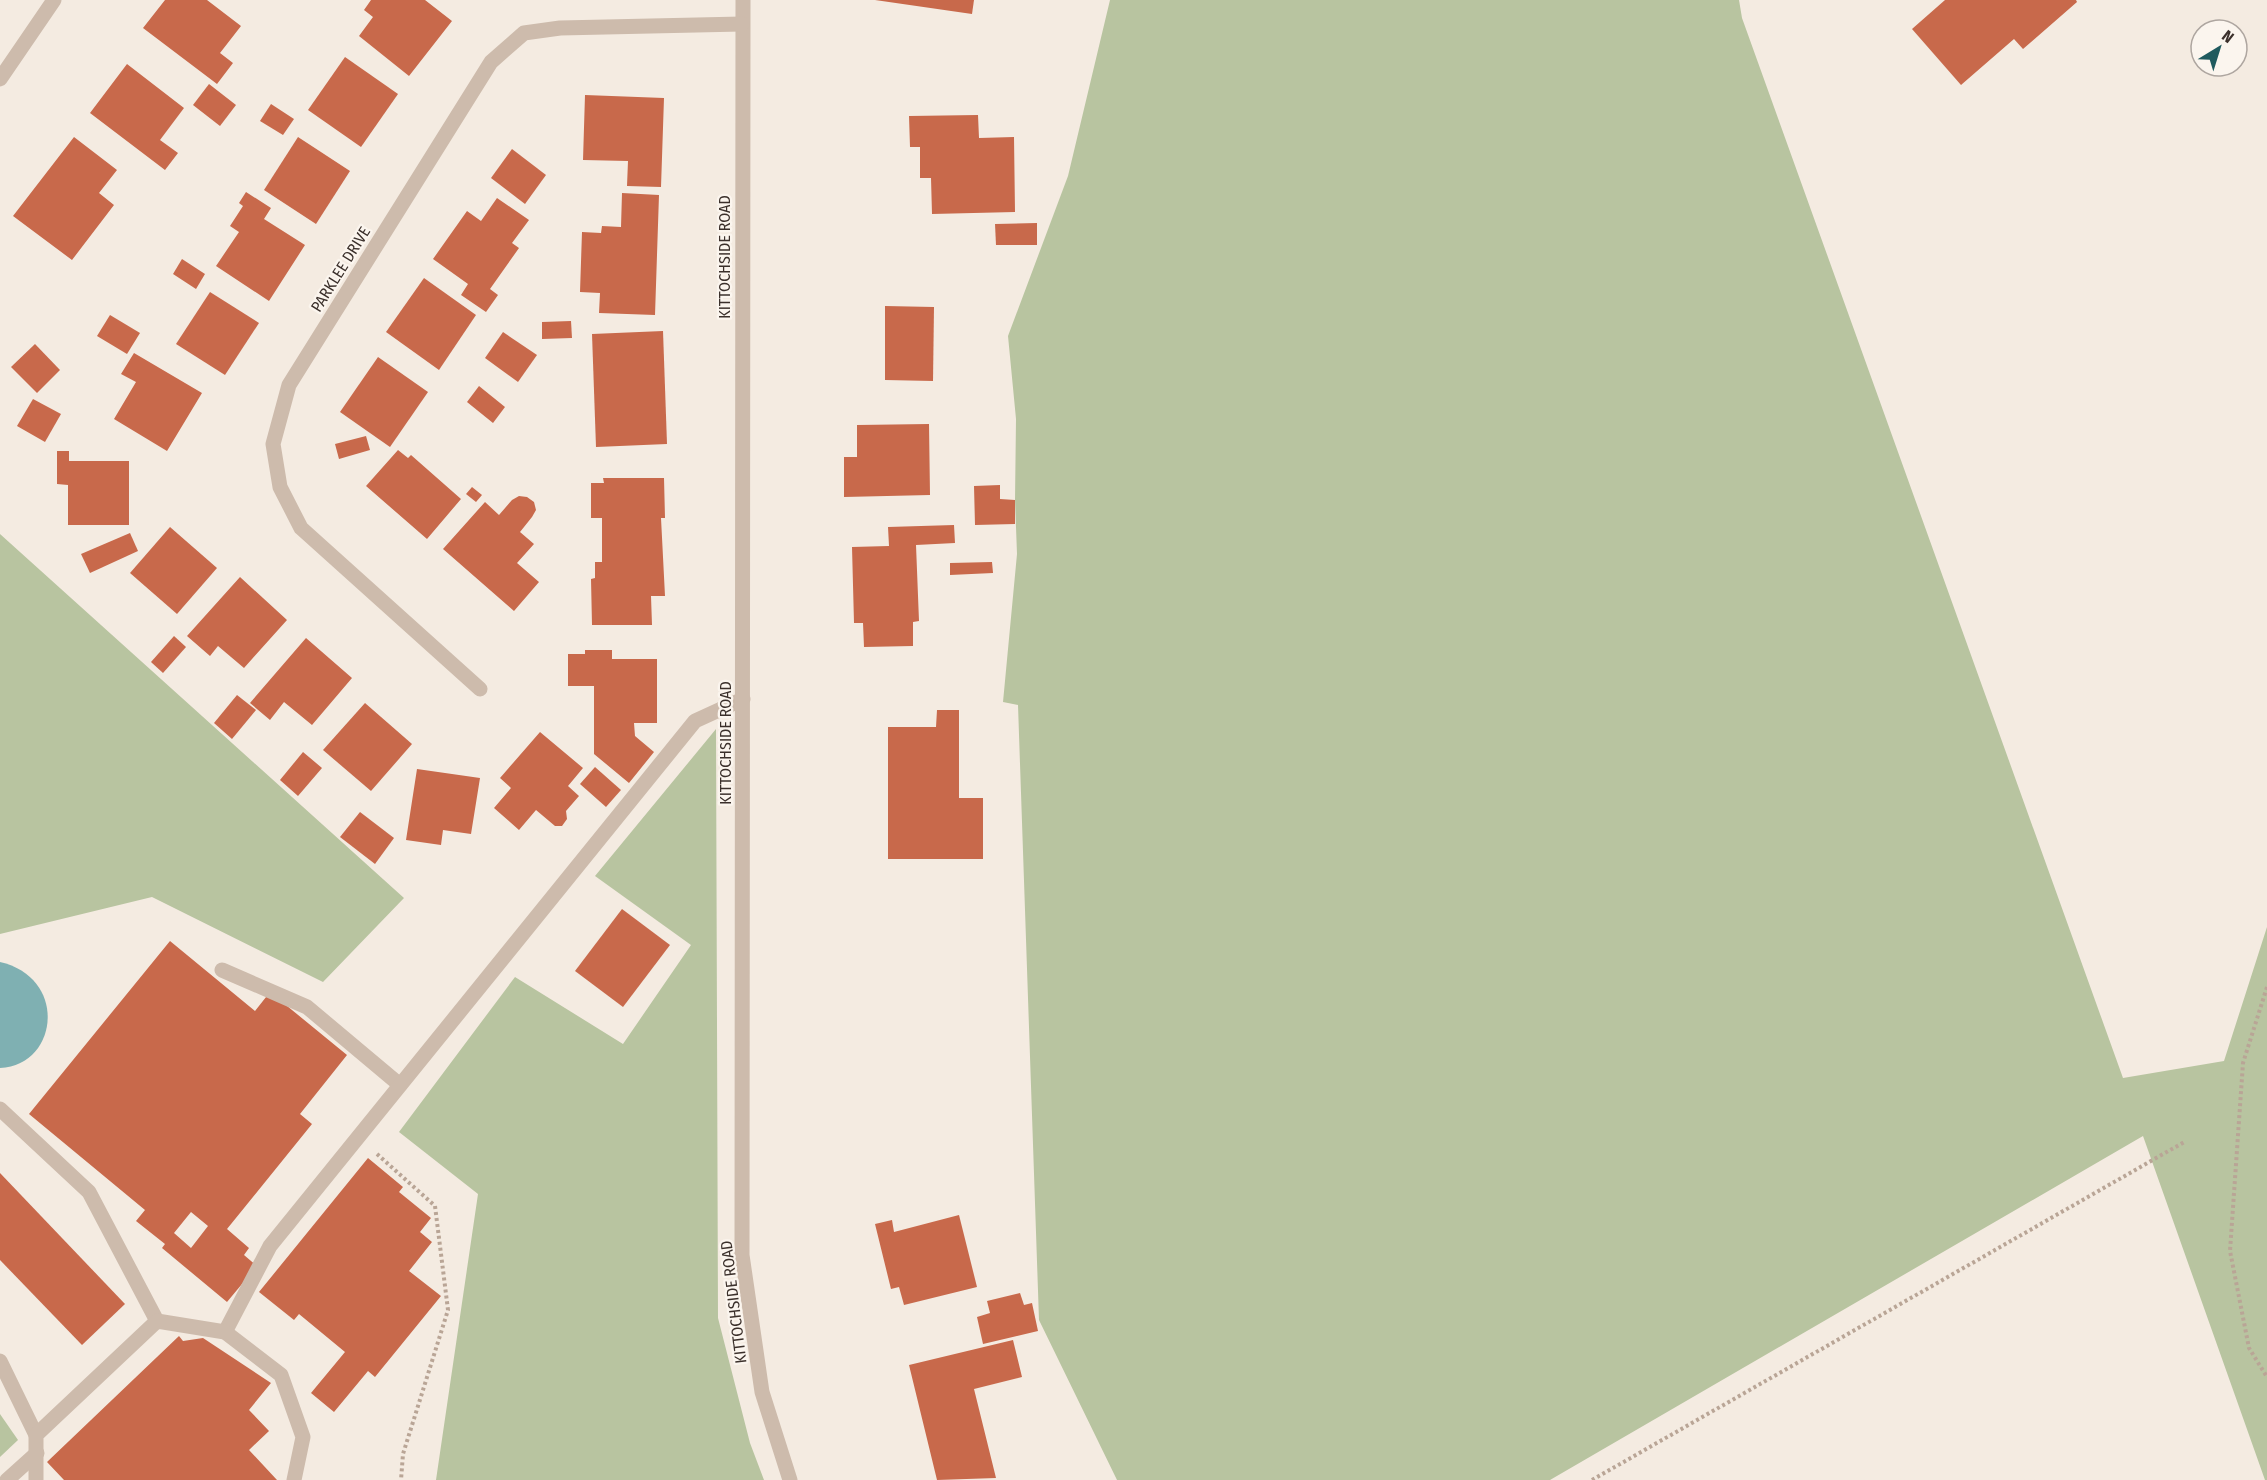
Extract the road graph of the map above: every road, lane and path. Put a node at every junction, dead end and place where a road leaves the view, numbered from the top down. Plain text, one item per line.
1 (54, 0) edge
2 (742, 0) edge
3 (742, 24) junction
4 (0, 79) edge
5 (480, 689) dead end
6 (744, 699) junction
7 (222, 970) dead end
8 (2267, 987) edge
9 (400, 1085) junction
10 (0, 1109) edge
11 (358, 1137) junction
12 (2186, 1141) dead end
13 (157, 1321) junction
14 (225, 1332) junction
15 (0, 1361) edge
16 (2267, 1377) edge
17 (36, 1435) junction
18 (37, 1453) junction
19 (7, 1480) edge
20 (36, 1480) edge
21 (294, 1480) edge
22 (402, 1480) edge
23 (790, 1480) edge
24 (1592, 1480) edge

1 - 4 street
2 - 3 street, KITTOCHSIDE ROAD
3 - 5 street, PARKLEE DRIVE
3 - 6 street, KITTOCHSIDE ROAD
6 - 9 street
6 - 23 street, KITTOCHSIDE ROAD
7 - 9 street
8 - 16 path
9 - 11 street
10 - 13 street
11 - 14 street
11 - 22 path
12 - 24 path
13 - 14 street
13 - 17 street
14 - 21 street
15 - 17 street
17 - 18 street
18 - 19 street
18 - 20 street

